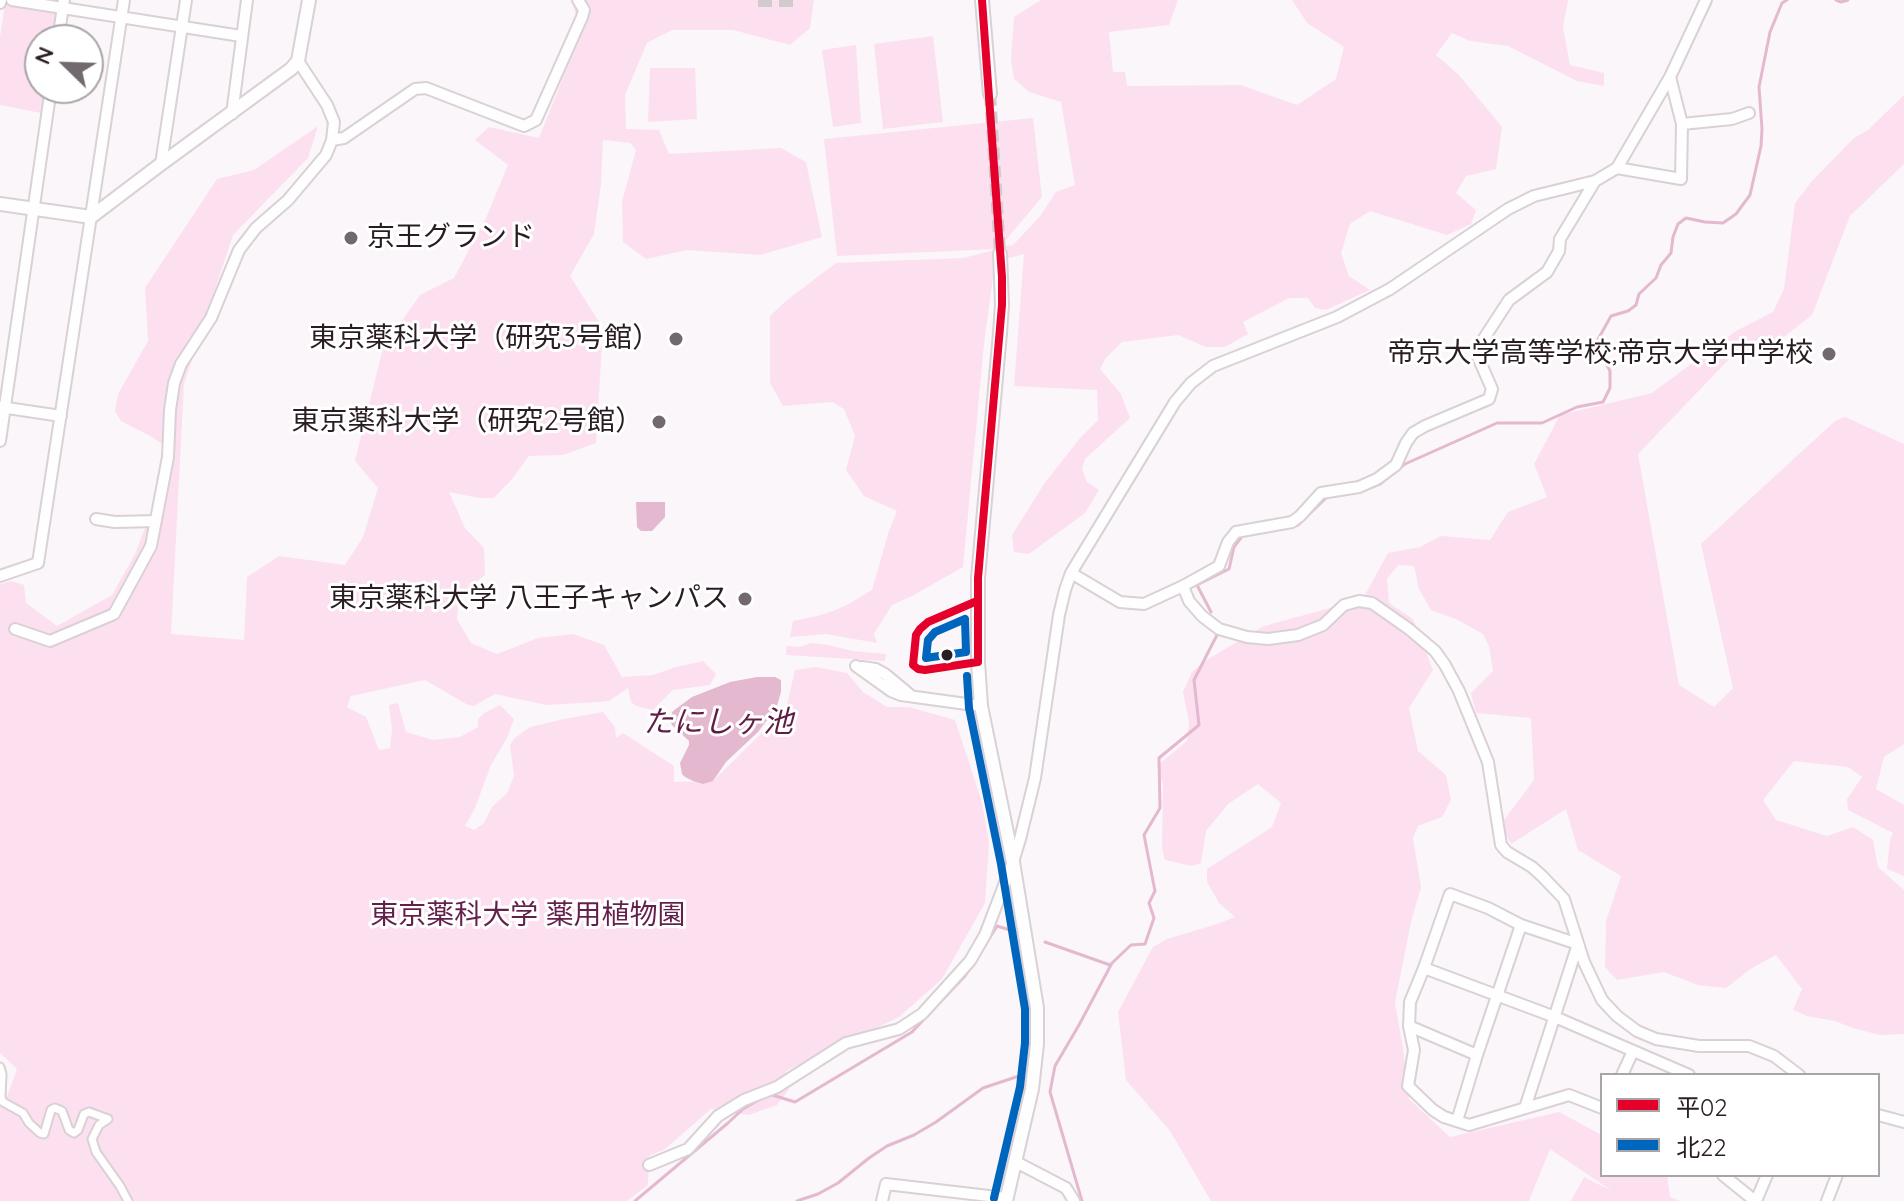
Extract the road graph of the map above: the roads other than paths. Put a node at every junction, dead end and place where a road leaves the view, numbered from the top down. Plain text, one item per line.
1 (12, 0) edge
2 (124, 0) edge
3 (186, 0) edge
4 (247, 0) edge
5 (309, 0) edge
6 (578, 0) edge
7 (982, 0) edge
8 (1706, 0) edge
9 (63, 4) edge
10 (121, 17) junction
11 (60, 24) edge
12 (182, 26) junction
13 (241, 36) junction
14 (298, 61) junction
15 (1670, 77) junction
16 (990, 94) tunnel mouth
17 (49, 104) edge
18 (1749, 113) dead end
19 (232, 114) junction
20 (1682, 124) junction
21 (332, 140) junction
22 (161, 164) junction
23 (1617, 168) junction
24 (1595, 181) junction
25 (0, 204) edge
26 (34, 209) junction
27 (91, 217) junction
28 (1000, 254) tunnel mouth
29 (2, 407) edge
30 (61, 416) junction
31 (0, 441) edge
32 (96, 519) dead end
33 (156, 521) junction
34 (1071, 573) junction
35 (0, 576) edge
36 (1183, 586) junction
37 (15, 629) dead end
38 (914, 697) junction
39 (981, 706) junction
40 (1013, 862) junction
41 (1521, 925) junction
42 (1578, 944) junction
43 (1424, 968) junction
44 (1497, 995) junction
45 (1555, 1017) junction
46 (1409, 1026) junction
47 (1633, 1051) junction
48 (1477, 1055) junction
49 (0, 1067) edge
50 (1623, 1073) edge
51 (1684, 1073) edge
52 (1796, 1073) edge
53 (1600, 1107) edge
54 (1525, 1108) junction
55 (1880, 1116) edge
56 (1457, 1121) junction
57 (1904, 1122) edge
58 (1016, 1162) junction
59 (649, 1165) dead end
60 (1725, 1177) edge
61 (1766, 1177) edge
62 (1836, 1177) edge
63 (1006, 1200) edge
64 (128, 1201) edge
65 (882, 1201) edge
66 (1074, 1201) edge
67 (1755, 1201) edge
68 (1827, 1201) edge

1 - 9 street
2 - 10 street
3 - 12 street
4 - 13 street
5 - 14 street
6 - 21 street
7 - 16 street
8 - 15 street
9 - 10 street
9 - 11 street
10 - 12 street
10 - 27 street
12 - 13 street
12 - 22 street
13 - 19 street
14 - 19 street
14 - 21 street
15 - 20 street
15 - 23 street
17 - 26 street
18 - 20 street
19 - 22 street
20 - 23 street
21 - 33 street
22 - 27 street
23 - 24 street
24 - 34 street
24 - 36 street
25 - 26 street
26 - 27 street
26 - 29 street
27 - 30 street
28 - 39 street
29 - 30 street
29 - 31 street
30 - 35 street
32 - 33 street
33 - 37 street
34 - 36 street
34 - 40 street
36 - 42 street
38 - 38 street
38 - 39 street
39 - 40 street
40 - 58 street
40 - 59 street
41 - 42 street
41 - 43 street
41 - 44 street
42 - 45 street
42 - 52 street
43 - 44 street
43 - 46 street
44 - 45 street
44 - 48 street
45 - 47 street
45 - 54 street
46 - 48 street
46 - 56 street
47 - 50 street
47 - 51 street
48 - 56 street
49 - 64 street
53 - 54 street
54 - 56 street
55 - 57 street
58 - 63 street
58 - 66 street
60 - 67 street
61 - 67 street
62 - 68 street
63 - 65 street

